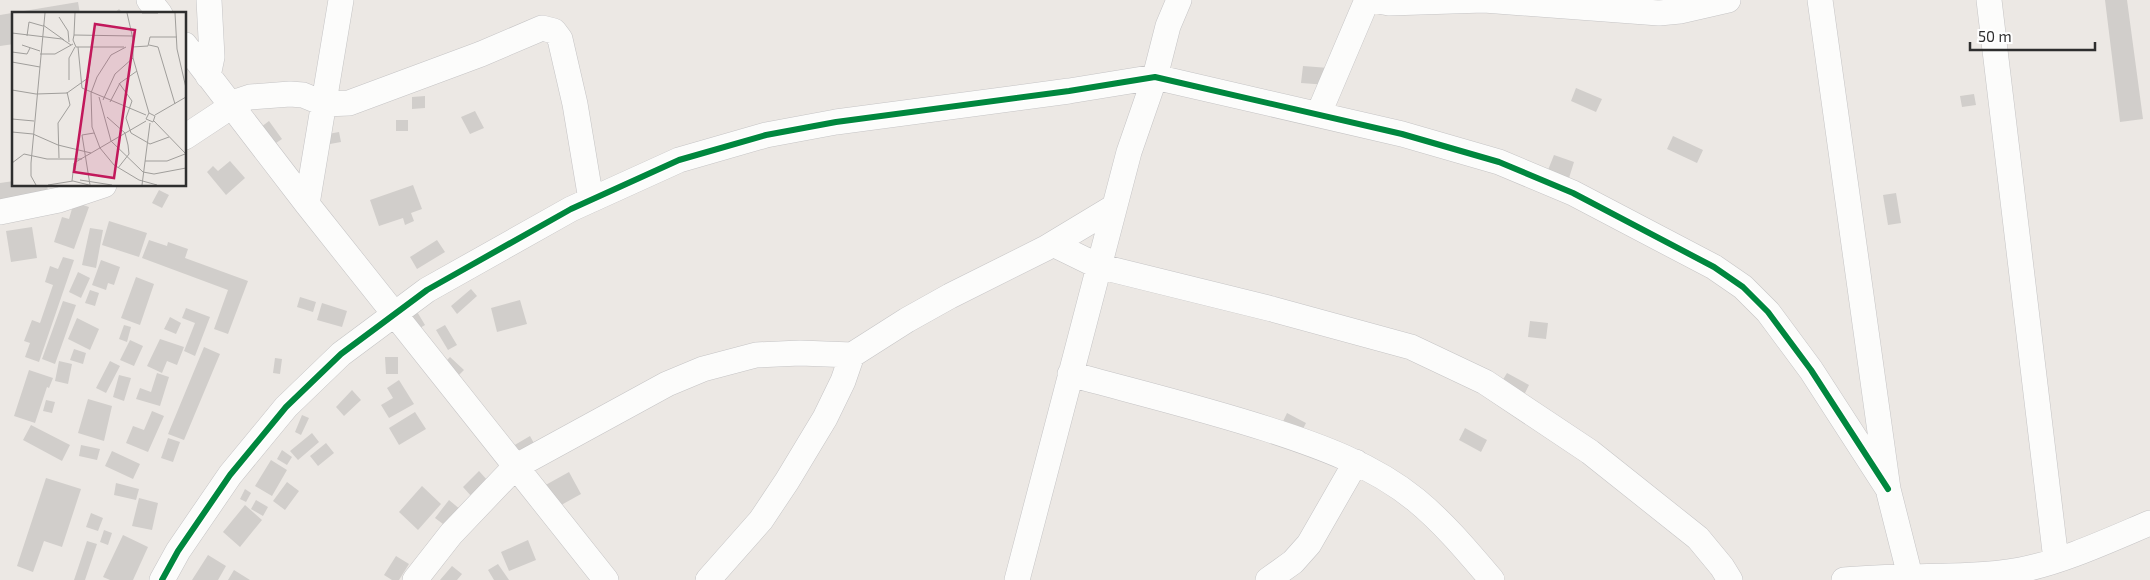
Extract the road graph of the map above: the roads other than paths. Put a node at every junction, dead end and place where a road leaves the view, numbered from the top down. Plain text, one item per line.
1 (149, 0) edge
2 (209, 0) edge
3 (341, 0) edge
4 (1179, 0) edge
5 (1367, 0) edge
6 (1372, 0) edge
7 (1728, 0) edge
8 (1820, 0) edge
9 (1989, 0) edge
10 (158, 12) edge
11 (186, 46) edge
12 (208, 76) junction
13 (1155, 77) junction
14 (325, 104) junction
15 (231, 107) junction
16 (1320, 113) junction
17 (186, 135) edge
18 (101, 186) edge
19 (591, 200) junction
20 (307, 204) junction
21 (1114, 207) junction
22 (0, 212) edge
23 (1053, 244) junction
24 (1098, 266) junction
25 (394, 313) junction
26 (852, 355) junction
27 (1070, 374) junction
28 (1356, 462) junction
29 (515, 467) junction
30 (1888, 490) junction
31 (2150, 523) edge
32 (2056, 560) junction
33 (1903, 577) edge
34 (162, 580) edge
35 (416, 580) edge
36 (606, 580) edge
37 (708, 580) edge
38 (1017, 580) edge
39 (1268, 580) edge
40 (1492, 580) edge
41 (1730, 580) edge
42 (1844, 580) edge

1 - 10 street
2 - 12 street
3 - 14 street
4 - 13 street
5 - 16 street
6 - 7 street
8 - 30 street
9 - 32 street
11 - 12 street
12 - 15 street
13 - 16 street
13 - 19 street
13 - 21 street
14 - 15 street
14 - 19 street
14 - 20 street
15 - 17 street
15 - 20 street
16 - 30 street
18 - 22 street
19 - 25 street
20 - 25 street
21 - 23 street
21 - 24 street
23 - 24 street
23 - 26 street
24 - 27 street
24 - 41 street
25 - 29 street
25 - 34 street
26 - 29 street
26 - 37 street
27 - 28 street
27 - 38 street
28 - 39 street
28 - 40 street
29 - 35 street
29 - 36 street
30 - 33 street
31 - 32 street
32 - 33 street
33 - 42 street

